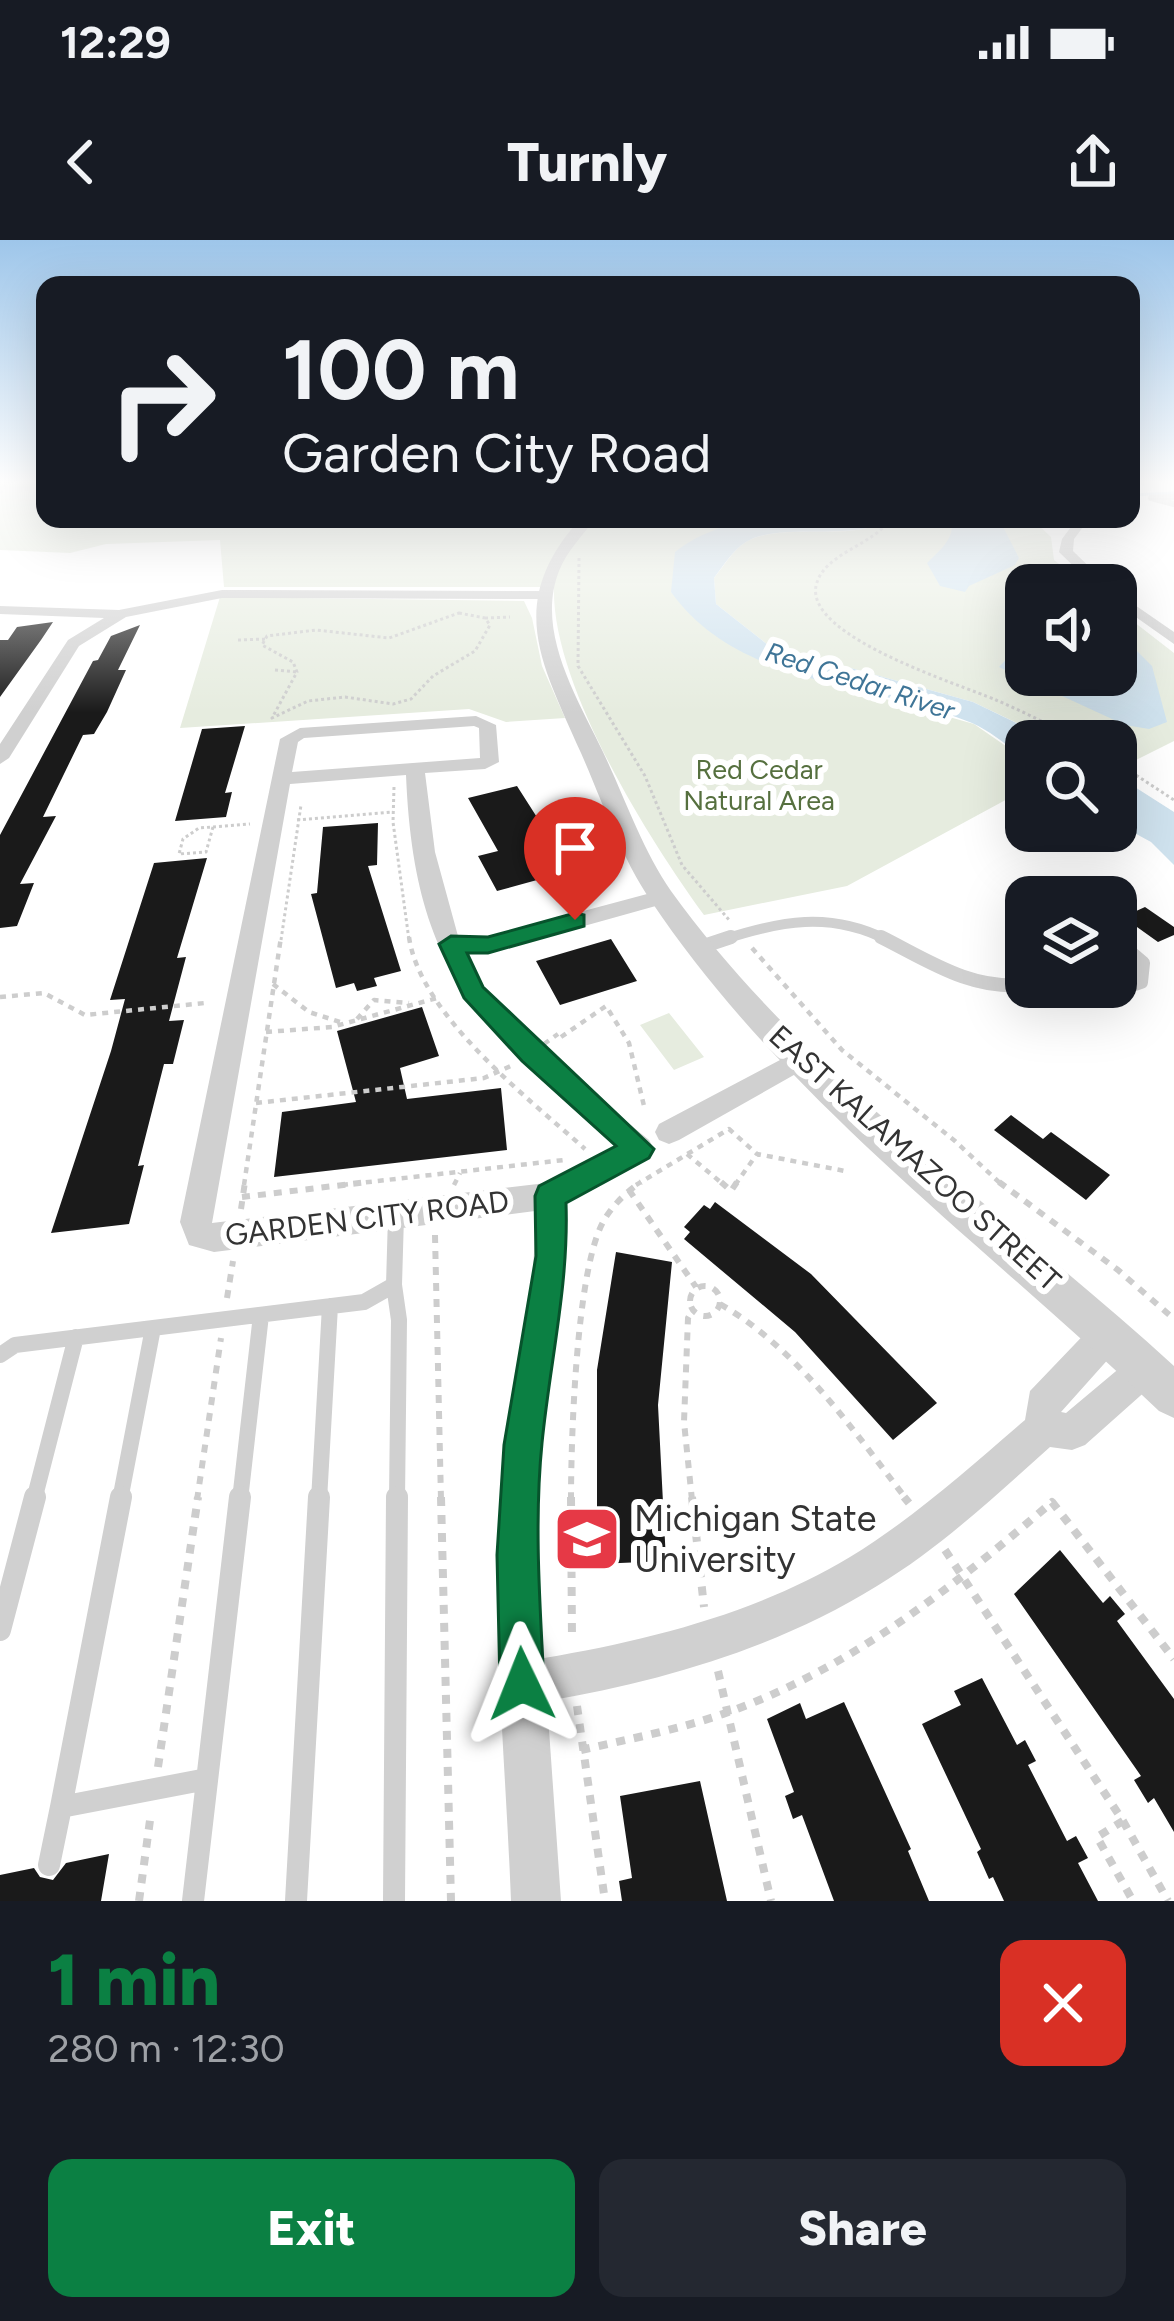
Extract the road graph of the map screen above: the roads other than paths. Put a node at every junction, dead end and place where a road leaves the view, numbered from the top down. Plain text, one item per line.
1 (555, 559) edge
2 (542, 595) junction
3 (0, 610) edge
4 (1137, 612) edge
5 (121, 614) junction
6 (1174, 639) edge
7 (0, 758) edge
8 (415, 769) junction
9 (281, 779) junction
10 (657, 889) junction
11 (451, 944) junction
12 (698, 947) junction
13 (1137, 958) edge
14 (1137, 983) edge
15 (1005, 985) edge
16 (799, 1060) junction
17 (678, 1143) joint
18 (639, 1149) junction
19 (550, 1196) junction
20 (396, 1216) junction
21 (394, 1285) junction
22 (330, 1306) junction
23 (261, 1315) junction
24 (153, 1328) junction
25 (1108, 1334) junction
26 (76, 1337) junction
27 (0, 1355) edge
28 (1160, 1382) edge
29 (1044, 1428) junction
30 (0, 1630) edge
31 (522, 1684) junction
32 (207, 1779) junction
33 (61, 1807) junction
34 (49, 1865) dead end
35 (193, 1901) edge
36 (296, 1901) edge
37 (394, 1901) edge
38 (536, 1901) edge

1 - 2 street
2 - 5 street
2 - 10 street, EAST KALAMAZOO STREET
3 - 5 street
4 - 6 street
5 - 7 street
8 - 9 street
8 - 9 street, GARDEN CITY ROAD
8 - 11 street
9 - 20 street, GARDEN CITY ROAD
10 - 11 street
10 - 12 street, EAST KALAMAZOO STREET
11 - 18 street
12 - 15 lane
12 - 16 street, EAST KALAMAZOO STREET
13 - 14 lane
16 - 17 street
16 - 25 street, EAST KALAMAZOO STREET
17 - 18 lane
18 - 19 street, GARDEN CITY ROAD
19 - 20 street, GARDEN CITY ROAD
19 - 31 street
20 - 21 lane
21 - 22 lane
21 - 37 lane
22 - 23 lane
22 - 36 lane
23 - 24 lane
23 - 32 lane
24 - 26 lane
24 - 33 lane
25 - 28 street, EAST KALAMAZOO STREET
25 - 29 street
26 - 27 lane
26 - 30 lane
28 - 29 street
29 - 31 street
31 - 38 street
32 - 33 lane
32 - 35 lane
33 - 34 lane

